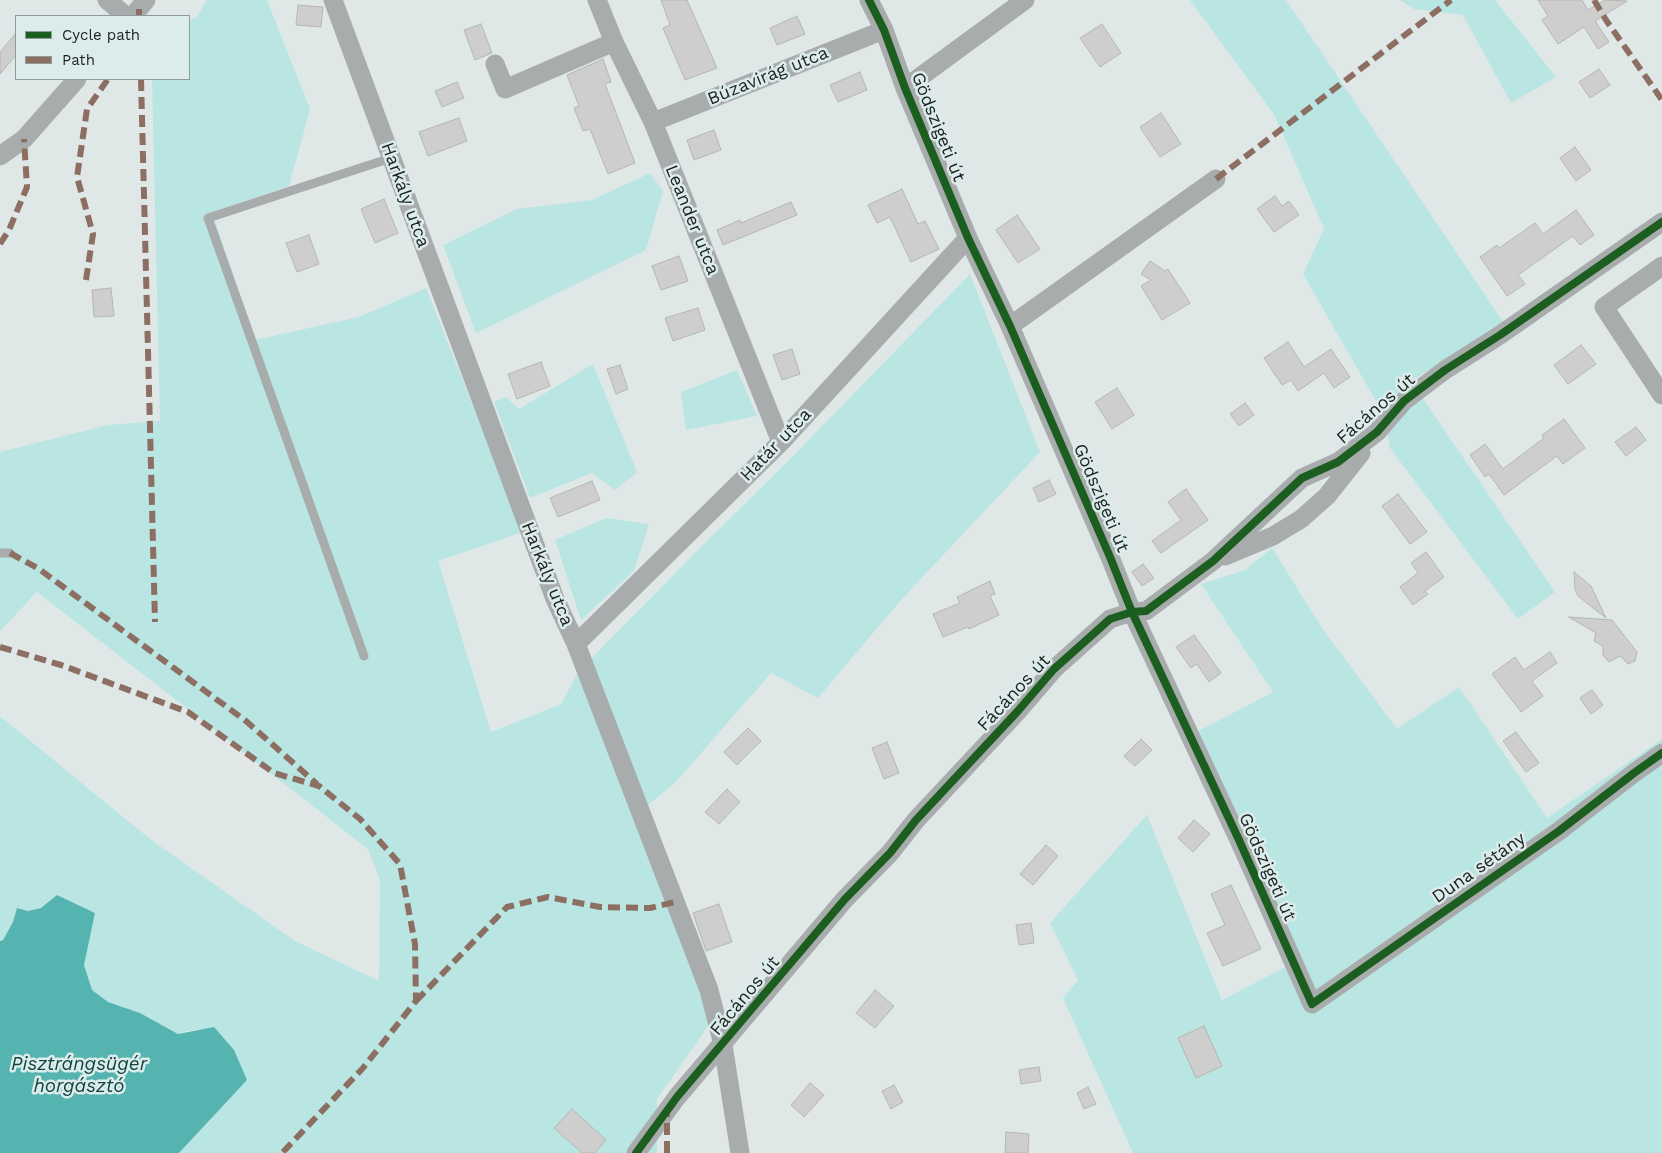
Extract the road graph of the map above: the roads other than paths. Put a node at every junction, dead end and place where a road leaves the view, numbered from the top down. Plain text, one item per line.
1 (107, 0) edge
2 (146, 0) edge
3 (333, 0) edge
4 (597, 0) edge
5 (869, 0) edge
6 (1025, 0) edge
7 (125, 15) edge
8 (133, 15) edge
9 (884, 30) junction
10 (614, 42) junction
11 (495, 64) dead end
12 (76, 80) edge
13 (905, 88) junction
14 (653, 122) junction
15 (0, 156) edge
16 (391, 158) junction
17 (1216, 179) dead end
18 (1662, 222) edge
19 (968, 238) junction
20 (1662, 266) edge
21 (1010, 326) junction
22 (1662, 395) edge
23 (1378, 432) junction
24 (781, 442) junction
25 (0, 553) edge
26 (10, 553) dead end
27 (1213, 561) junction
28 (1132, 612) junction
29 (576, 644) junction
30 (364, 656) dead end
31 (1662, 753) edge
32 (1312, 1004) joint
33 (723, 1044) junction
34 (636, 1153) edge
35 (740, 1153) edge

1 - 7 street
2 - 8 street
3 - 16 street, Harkály utca
4 - 10 street, Leander utca
5 - 9 street, Gödszigeti út
6 - 13 street
9 - 13 street, Gödszigeti út
9 - 14 street, Búzavirág utca
10 - 11 street
10 - 14 street, Leander utca
12 - 15 street
13 - 19 street, Gödszigeti út
14 - 24 street, Leander utca
16 - 29 street, Harkály utca
16 - 30 lane
17 - 21 street
18 - 23 street, Fácános út
19 - 21 street, Gödszigeti út
19 - 24 street, Határ utca
20 - 22 street
21 - 28 street, Gödszigeti út
23 - 27 street, Fácános út
23 - 27 street
24 - 29 street, Határ utca
25 - 26 lane
27 - 28 street, Fácános út
28 - 32 street, Gödszigeti út
28 - 33 street, Fácános út
29 - 33 street, Harkály utca
31 - 32 street, Duna sétány
33 - 34 street, Fácános út
33 - 35 street, Harkály utca

